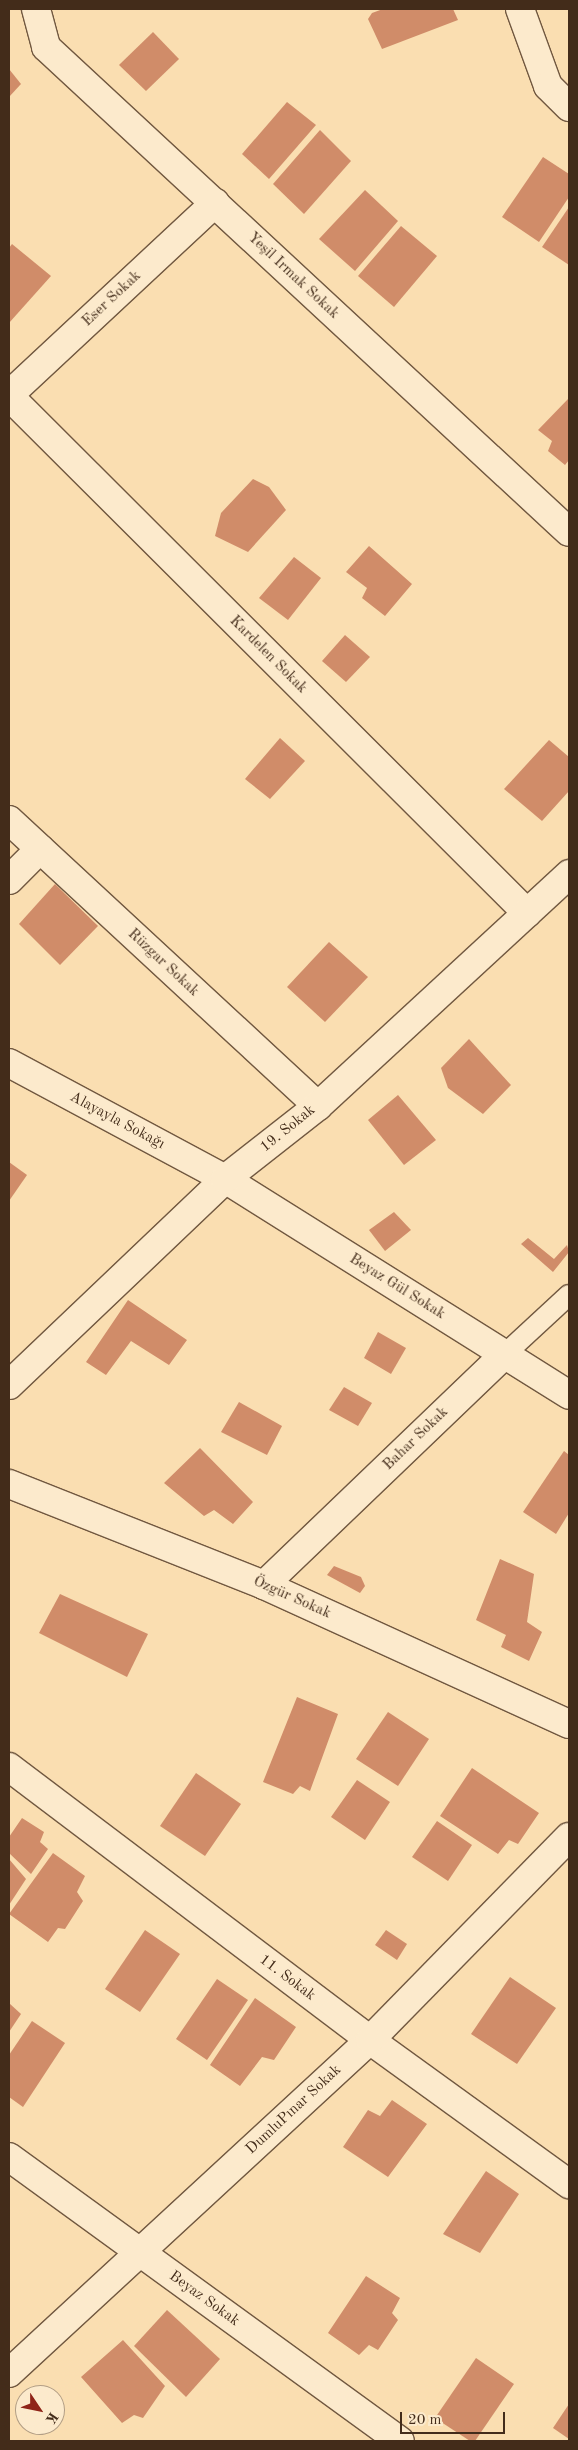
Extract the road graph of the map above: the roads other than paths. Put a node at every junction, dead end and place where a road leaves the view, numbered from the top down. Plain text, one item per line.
1 (36, 9) edge
2 (520, 9) edge
3 (569, 107) edge
4 (215, 203) junction
5 (9, 396) edge
6 (569, 532) edge
7 (9, 820) edge
8 (40, 849) junction
9 (569, 874) edge
10 (9, 880) edge
11 (527, 913) junction
12 (9, 1062) edge
13 (318, 1106) junction
14 (225, 1180) junction
15 (569, 1295) edge
16 (505, 1354) junction
17 (9, 1385) edge
18 (569, 1395) edge
19 (9, 1484) edge
20 (264, 1585) junction
21 (569, 1724) edge
22 (9, 1767) edge
23 (569, 1837) edge
24 (370, 2040) junction
25 (9, 2157) edge
26 (569, 2184) edge
27 (140, 2253) junction
28 (9, 2373) edge
29 (400, 2441) edge

1 - 4 street, Yeşil Irmak Sokak
2 - 3 street
4 - 5 street, Eser Sokak
4 - 6 street, Yeşil Irmak Sokak
5 - 11 street, Kardelen Sokak
7 - 8 street, Rüzgar Sokak
8 - 10 street
8 - 13 street, Rüzgar Sokak
9 - 11 street, 19. Sokak
11 - 13 street, 19. Sokak
12 - 14 street, Alayayla Sokağı
13 - 14 street, 19. Sokak
14 - 16 street, Beyaz Gül Sokak
14 - 17 street, 19. Sokak
15 - 16 lane, Bahar Sokak
16 - 18 street, Beyaz Gül Sokak
16 - 20 street, Bahar Sokak
19 - 20 street, Özgür Sokak
20 - 21 street, Özgür Sokak
22 - 24 street, 11. Sokak
23 - 24 street, DumluPınar Sokak
24 - 26 street, 11. Sokak
24 - 27 street, DumluPınar Sokak
25 - 27 street, Beyaz Sokak
27 - 28 street, DumluPınar Sokak
27 - 29 street, Beyaz Sokak

